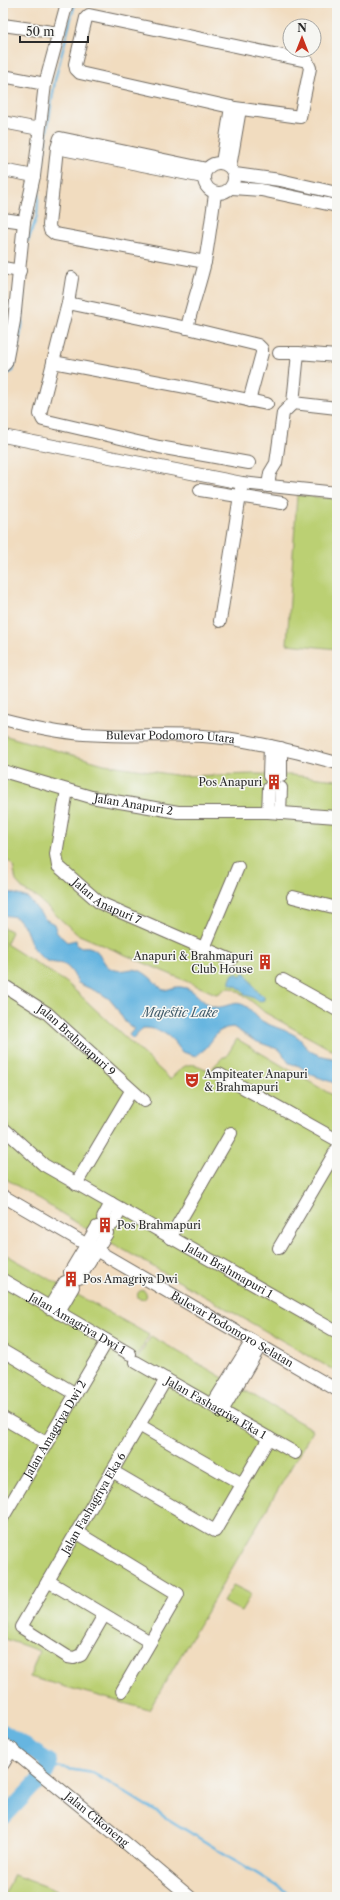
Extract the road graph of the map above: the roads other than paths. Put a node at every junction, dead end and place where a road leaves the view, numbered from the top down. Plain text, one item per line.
1 (67, 3) edge
2 (3, 25) edge
3 (59, 34) junction
4 (3, 76) edge
5 (45, 84) junction
6 (236, 108) junction
7 (3, 122) edge
8 (39, 129) junction
9 (229, 168) junction
10 (3, 170) edge
11 (205, 173) junction
12 (34, 176) junction
13 (280, 180) junction
14 (301, 186) junction
15 (232, 188) junction
16 (216, 194) junction
17 (277, 194) junction
18 (337, 194) edge
19 (299, 198) junction
20 (337, 206) edge
21 (3, 219) edge
22 (24, 222) junction
23 (205, 262) junction
24 (3, 268) edge
25 (20, 271) junction
26 (72, 278) dead end
27 (68, 304) junction
28 (8, 320) edge
29 (190, 328) junction
30 (279, 353) dead end
31 (298, 354) junction
32 (337, 356) edge
33 (53, 362) junction
34 (3, 366) edge
35 (249, 401) junction
36 (293, 403) junction
37 (267, 404) dead end
38 (337, 408) edge
39 (3, 436) edge
40 (249, 462) dead end
41 (242, 482) junction
42 (268, 486) junction
43 (200, 490) dead end
44 (337, 493) edge
45 (240, 496) junction
46 (282, 503) dead end
47 (220, 622) dead end
48 (3, 719) edge
49 (276, 747) junction
50 (337, 763) edge
51 (3, 771) edge
52 (67, 790) junction
53 (274, 812) junction
54 (337, 817) edge
55 (238, 867) dead end
56 (293, 897) dead end
57 (337, 908) edge
58 (204, 948) junction
59 (231, 960) dead end
60 (283, 980) dead end
61 (3, 985) edge
62 (337, 1010) edge
63 (219, 1074) dead end
64 (131, 1090) junction
65 (144, 1101) dead end
66 (3, 1128) edge
67 (231, 1133) dead end
68 (337, 1140) edge
69 (337, 1149) edge
70 (76, 1184) junction
71 (3, 1196) edge
72 (116, 1206) junction
73 (170, 1238) junction
74 (92, 1247) junction
75 (279, 1248) dead end
76 (4, 1284) edge
77 (53, 1311) junction
78 (337, 1332) edge
79 (107, 1341) junction
80 (256, 1344) junction
81 (3, 1351) edge
82 (133, 1358) joint
83 (166, 1379) junction
84 (337, 1390) edge
85 (76, 1394) junction
86 (217, 1408) junction
87 (3, 1418) edge
88 (139, 1425) junction
89 (269, 1438) junction
90 (46, 1443) junction
91 (295, 1453) dead end
92 (112, 1471) junction
93 (242, 1484) junction
94 (7, 1503) edge
95 (3, 1517) edge
96 (76, 1532) junction
97 (48, 1581) junction
98 (104, 1615) junction
99 (150, 1642) junction
100 (122, 1691) dead end
101 (8, 1746) edge
102 (3, 1764) edge
103 (3, 1770) edge
104 (3, 1776) edge
105 (190, 1897) edge

1 - 3 street
2 - 3 street
3 - 5 street
4 - 5 street
5 - 8 street
6 - 6 street
6 - 9 street
7 - 8 street
8 - 12 street
9 - 11 street
9 - 13 street
9 - 15 street
10 - 12 street
11 - 16 street
11 - 23 street
12 - 22 street
13 - 14 street
13 - 17 street
14 - 18 street
14 - 19 street
15 - 16 street
15 - 17 street
16 - 23 street
17 - 19 street
19 - 20 street
21 - 22 street
22 - 25 street
23 - 29 street
24 - 25 street
25 - 28 street
26 - 27 street
27 - 29 street
27 - 33 street
28 - 34 street
29 - 35 street
30 - 31 street
31 - 32 street
31 - 36 street
33 - 35 street
33 - 40 street
35 - 37 street
36 - 38 street
36 - 42 street
39 - 41 street
41 - 42 street
41 - 45 street
42 - 44 street
43 - 45 street
45 - 46 street
45 - 47 street
48 - 49 street, Bulevar Podomoro Utara
49 - 50 street, Bulevar Podomoro Utara
49 - 53 street
51 - 52 street, Jalan Anapuri 2
52 - 53 street, Jalan Anapuri 2
52 - 58 street, Jalan Anapuri 7
53 - 54 street, Jalan Anapuri 2
55 - 58 street
56 - 57 street
58 - 59 street, Jalan Anapuri 7
60 - 62 street
61 - 64 street, Jalan Brahmapuri 9
63 - 68 street
64 - 65 street, Jalan Brahmapuri 9
64 - 70 street
66 - 70 street, Jalan Brahmapuri 1
67 - 73 street
69 - 75 street
70 - 72 street, Jalan Brahmapuri 1
71 - 74 street, Bulevar Podomoro Selatan
72 - 73 street, Jalan Brahmapuri 1
72 - 74 street
73 - 78 street, Jalan Brahmapuri 1
74 - 77 street
74 - 80 street, Bulevar Podomoro Selatan
76 - 77 street, Jalan Amagriya Dwi 1
77 - 79 street, Jalan Amagriya Dwi 1
79 - 82 street, Jalan Amagriya Dwi 1
79 - 85 street, Jalan Amagriya Dwi 2
80 - 84 street, Bulevar Podomoro Selatan
80 - 86 street
81 - 85 street
82 - 83 street, Jalan Fashagriya Eka 1
83 - 86 street, Jalan Fashagriya Eka 1
83 - 88 street, Jalan Fashagriya Eka 6
85 - 90 street, Jalan Amagriya Dwi 2
86 - 89 street, Jalan Fashagriya Eka 1
87 - 90 street
88 - 92 street, Jalan Fashagriya Eka 6
88 - 93 street
89 - 91 street, Jalan Fashagriya Eka 1
89 - 93 street
90 - 94 street, Jalan Amagriya Dwi 2
92 - 93 street
92 - 96 street, Jalan Fashagriya Eka 6
94 - 95 street, Jalan Amagriya Dwi 2
96 - 97 street, Jalan Fashagriya Eka 6
96 - 99 street
97 - 98 street
97 - 98 street, Jalan Fashagriya Eka 6
98 - 99 street
99 - 100 street
101 - 102 street
101 - 105 street, Jalan Cikoneng
103 - 104 street

